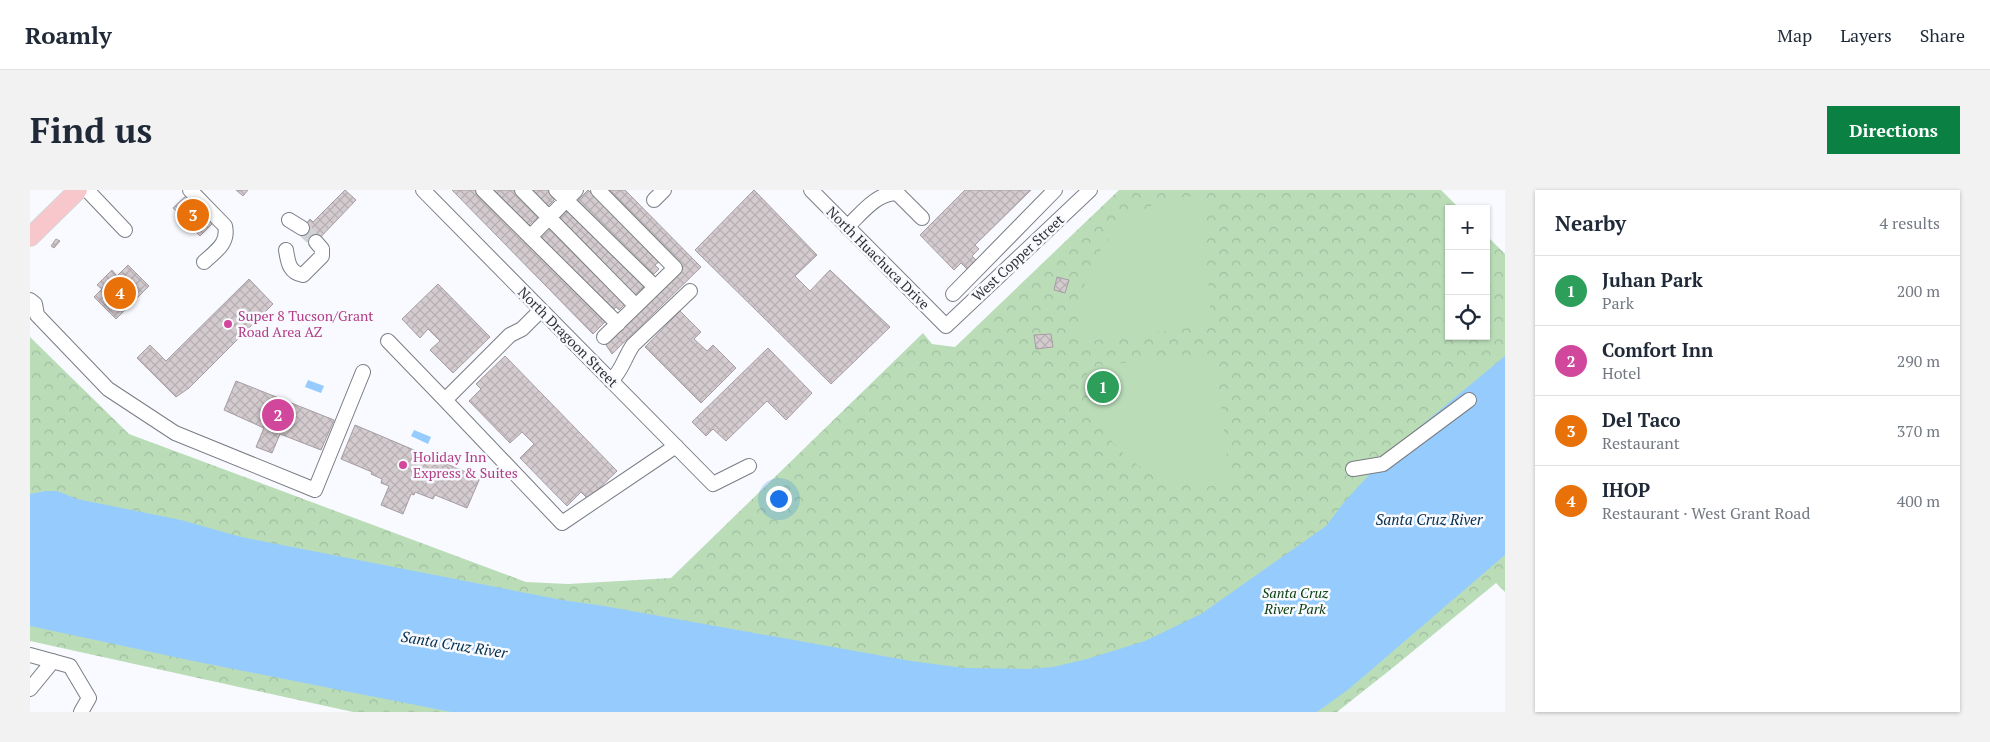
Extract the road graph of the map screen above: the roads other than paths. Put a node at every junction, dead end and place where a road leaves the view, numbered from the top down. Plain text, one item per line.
1 (190, 190) edge
2 (423, 190) edge
3 (483, 190) edge
4 (522, 190) edge
5 (598, 190) edge
6 (811, 190) edge
7 (1055, 190) edge
8 (1090, 190) edge
9 (76, 191) edge
10 (566, 193) edge
11 (550, 217) junction
12 (922, 218) dead end
13 (289, 220) dead end
14 (847, 227) junction
15 (302, 228) tunnel mouth
16 (125, 230) dead end
17 (530, 236) junction
18 (30, 237) edge
19 (316, 242) dead end
20 (286, 250) dead end
21 (204, 262) dead end
22 (655, 287) junction
23 (690, 291) dead end
24 (953, 294) dead end
25 (30, 300) edge
26 (636, 306) junction
27 (542, 310) junction
28 (33, 315) edge
29 (618, 324) junction
30 (946, 326) joint
31 (604, 337) dead end
32 (388, 341) dead end
33 (363, 372) dead end
34 (611, 381) junction
35 (445, 400) junction
36 (1469, 400) dead end
37 (676, 446) junction
38 (749, 466) dead end
39 (1352, 469) dead end
40 (30, 655) edge
41 (53, 661) junction
42 (30, 690) edge
43 (81, 712) edge

1 - 21 street
2 - 27 street, North Dragoon Street
3 - 17 street
4 - 11 street
5 - 22 street
6 - 14 street, North Huachuca Drive
7 - 24 street
8 - 30 street, West Copper Street
9 - 16 street
9 - 18 main road
10 - 11 street
10 - 22 street
11 - 17 street
11 - 26 street
12 - 14 street
13 - 15 street
14 - 30 street, North Huachuca Drive
17 - 29 street
19 - 20 street
22 - 26 street
23 - 34 street
25 - 28 street
26 - 29 street
27 - 34 street, North Dragoon Street
27 - 35 street
28 - 33 street
29 - 31 street
32 - 35 street
34 - 37 street, North Dragoon Street
35 - 37 street
36 - 39 street
37 - 38 street, North Dragoon Street
40 - 41 street
41 - 42 street
41 - 43 street

